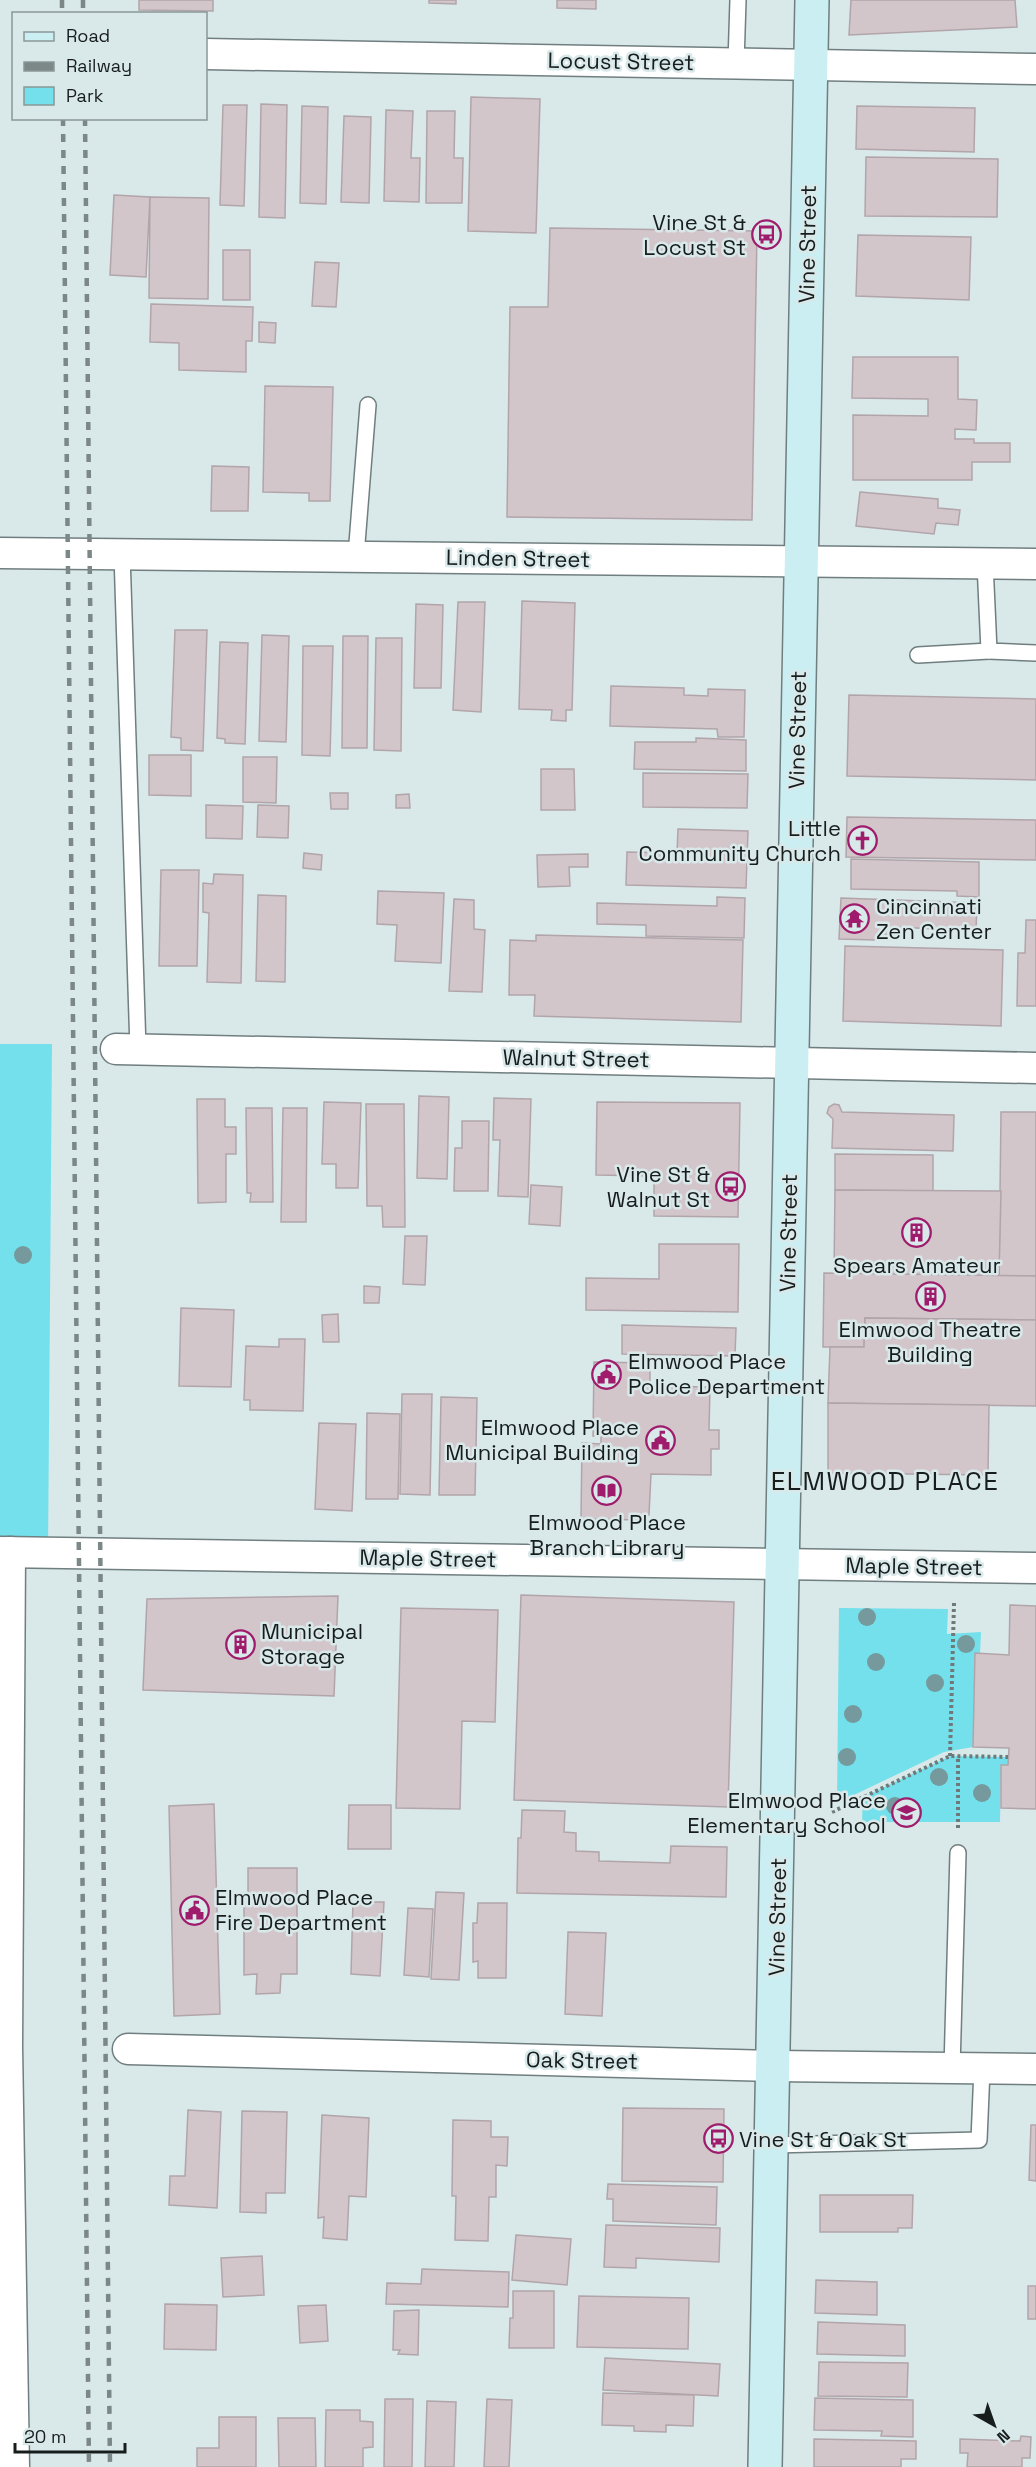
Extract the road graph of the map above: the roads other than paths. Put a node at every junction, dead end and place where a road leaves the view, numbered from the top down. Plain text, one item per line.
1 (738, 0) edge
2 (812, 0) edge
3 (207, 54) edge
4 (736, 63) junction
5 (811, 65) junction
6 (1036, 69) edge
7 (368, 405) dead end
8 (0, 553) edge
9 (122, 554) junction
10 (356, 556) junction
11 (800, 560) junction
12 (986, 563) junction
13 (1036, 564) edge
14 (989, 651) junction
15 (1036, 652) edge
16 (918, 655) dead end
17 (127, 1049) joint
18 (790, 1062) junction
19 (1036, 1068) edge
20 (5, 1552) edge
21 (783, 1564) junction
22 (1036, 1568) edge
23 (958, 1853) dead end
24 (128, 2049) dead end
25 (774, 2066) junction
26 (952, 2068) junction
27 (982, 2069) junction
28 (1036, 2069) edge
29 (772, 2145) junction
30 (6, 2331) edge
31 (14, 2467) edge
32 (765, 2467) edge

1 - 4 lane
2 - 5 main road, Vine Street
3 - 4 street, Locust Street
4 - 5 street, Locust Street
5 - 6 street, Locust Street
5 - 11 main road, Vine Street
7 - 10 lane
8 - 9 street, Linden Street
9 - 10 street, Linden Street
9 - 17 lane
10 - 11 street, Linden Street
11 - 12 street, Linden Street
11 - 18 main road, Vine Street
12 - 13 street, Linden Street
12 - 14 lane
14 - 15 lane
14 - 16 lane
17 - 18 street, Walnut Street
18 - 19 street, Walnut Street
18 - 21 main road, Vine Street
20 - 21 street, Maple Street
20 - 30 street
21 - 22 street, Maple Street
21 - 25 main road, Vine Street
23 - 26 lane
24 - 25 street, Oak Street
25 - 26 street, Oak Street
25 - 29 main road, Vine Street
26 - 27 street, Oak Street
27 - 28 street, Oak Street
27 - 29 lane
29 - 32 main road, Vine Street
30 - 31 street

